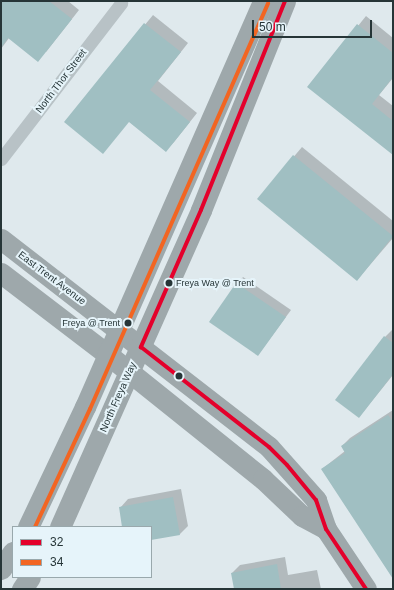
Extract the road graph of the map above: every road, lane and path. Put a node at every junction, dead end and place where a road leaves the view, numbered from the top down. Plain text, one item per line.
1 (263, 1) edge
2 (285, 1) edge
3 (121, 3) dead end
4 (253, 50) junction
5 (223, 93) junction
6 (1, 159) edge
7 (202, 210) junction
8 (1, 239) edge
9 (1, 273) edge
10 (118, 328) junction
11 (141, 347) junction
12 (107, 354) junction
13 (129, 373) junction
14 (28, 526) edge
15 (60, 526) edge
16 (326, 529) junction
17 (12, 553) edge
18 (1, 569) edge
19 (29, 578) edge
20 (22, 589) edge
21 (366, 589) edge

1 - 4 main road, North Freya Way
2 - 4 main road, North Freya Way
3 - 6 street, North Thor Street
4 - 5 main road, North Freya Way
4 - 7 main road, North Freya Way
5 - 7 main road
5 - 10 main road, North Freya Way
7 - 11 main road, North Freya Way
8 - 10 main road, East Trent Avenue
9 - 12 main road, East Trent Avenue
10 - 11 main road, East Trent Avenue
10 - 12 main road, North Freya Way
11 - 13 main road, North Freya Way
11 - 16 main road, East Trent Avenue
12 - 13 main road, East Trent Avenue
12 - 14 main road, North Freya Way
13 - 15 main road, North Freya Way
13 - 16 main road, East Trent Avenue
16 - 21 main road, East Trent Avenue
17 - 18 main road
19 - 20 main road

